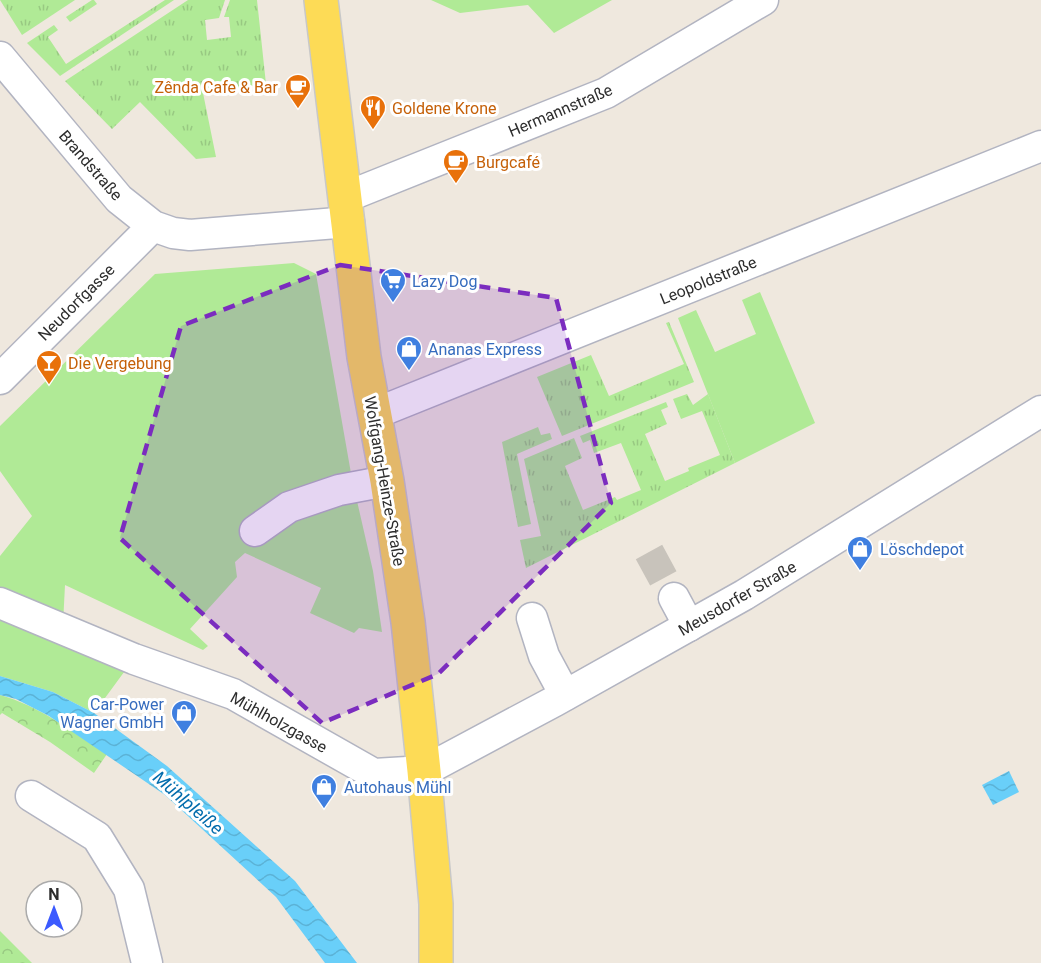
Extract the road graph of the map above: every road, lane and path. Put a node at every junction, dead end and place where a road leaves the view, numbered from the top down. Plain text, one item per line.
1 (321, 0) edge
2 (763, 0) edge
3 (0, 57) edge
4 (1041, 146) edge
5 (348, 209) junction
6 (153, 226) junction
7 (0, 379) edge
8 (1041, 411) edge
9 (374, 414) junction
10 (387, 480) junction
11 (255, 531) dead end
12 (674, 598) tunnel mouth
13 (0, 603) edge
14 (532, 618) dead end
15 (689, 626) junction
16 (565, 695) junction
17 (424, 771) junction
18 (31, 796) dead end
19 (147, 963) edge
20 (436, 963) edge

1 - 5 main road, Wolfgang-Heinze-Straße
2 - 5 street, Hermannstraße
3 - 6 street, Brandstraße
4 - 9 street, Leopoldstraße
5 - 6 street, Brandstraße
5 - 9 main road, Wolfgang-Heinze-Straße
6 - 7 street, Neudorfgasse
8 - 15 street, Meusdorfer Straße
9 - 10 main road, Wolfgang-Heinze-Straße
10 - 11 street
10 - 17 main road, Wolfgang-Heinze-Straße
12 - 15 street
13 - 17 street, Mühlholzgasse
14 - 16 street
15 - 16 street, Meusdorfer Straße
16 - 17 street, Meusdorfer Straße
17 - 20 main road, Wolfgang-Heinze-Straße
18 - 19 street

